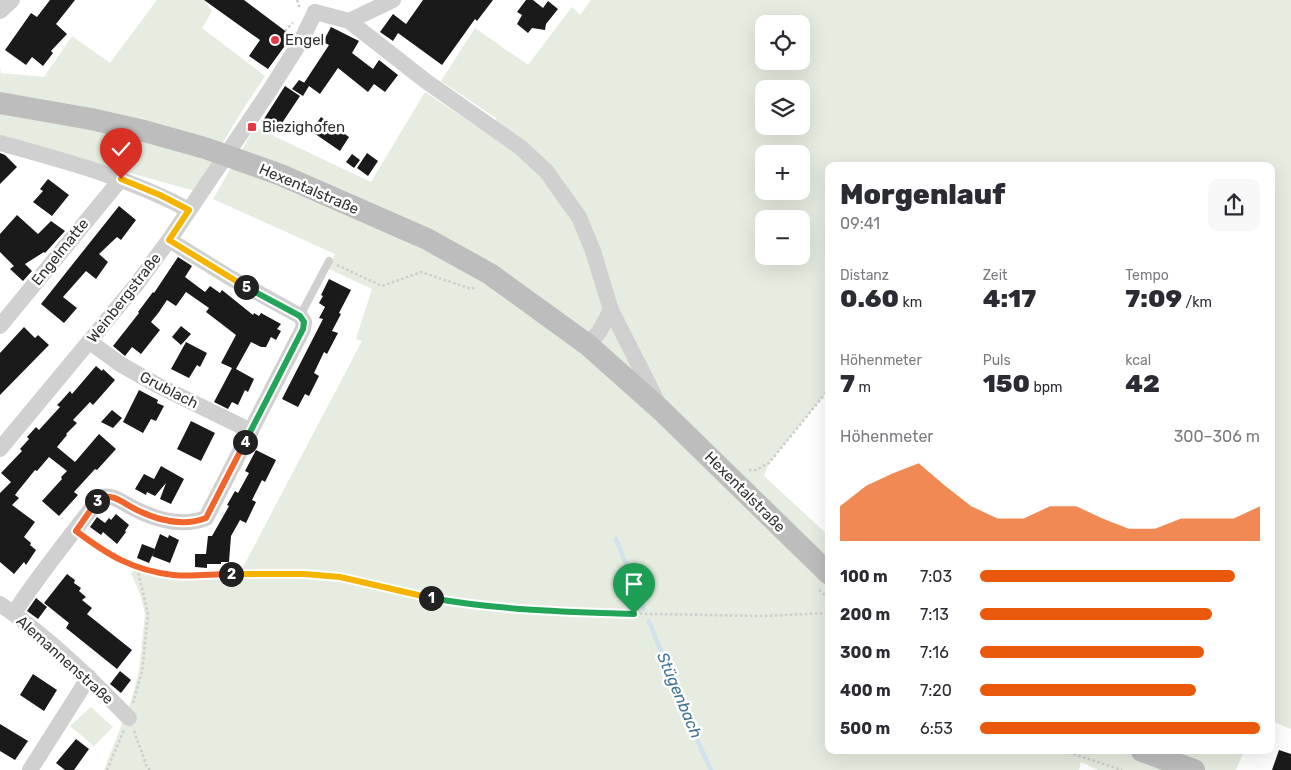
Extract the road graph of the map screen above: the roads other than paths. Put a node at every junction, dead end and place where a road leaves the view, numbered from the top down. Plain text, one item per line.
1 (12, 0) edge
2 (393, 0) edge
3 (312, 6) edge
4 (0, 11) edge
5 (349, 21) junction
6 (0, 103) edge
7 (0, 143) edge
8 (121, 179) junction
9 (189, 210) junction
10 (169, 240) junction
11 (329, 261) road end
12 (611, 310) junction
13 (300, 316) junction
14 (0, 326) edge
15 (90, 342) junction
16 (588, 345) junction
17 (661, 410) junction
18 (251, 431) junction
19 (0, 449) edge
20 (825, 570) edge
21 (0, 604) edge
22 (14, 613) junction
23 (89, 677) junction
24 (129, 718) road end
25 (1150, 754) edge
26 (30, 770) edge
27 (1194, 770) edge

1 - 4 street
2 - 5 street
3 - 5 street, Hexentalstraße
3 - 9 street, Weinbergstraße
5 - 12 street, Hexentalstraße
6 - 16 main road, Hexentalstraße
7 - 8 street
8 - 9 street
8 - 14 street, Engelmatte
9 - 10 street, Weinbergstraße
10 - 13 street
10 - 15 street, Weinbergstraße
11 - 13 lane
12 - 16 street
12 - 17 street, Hexentalstraße
13 - 18 street
15 - 18 street, Grublach
15 - 19 street, Weinbergstraße
16 - 17 main road, Hexentalstraße
17 - 20 main road, Hexentalstraße
18 - 22 street
21 - 22 street, Alemannenstraße
22 - 23 street, Alemannenstraße
23 - 24 street, Alemannenstraße
23 - 26 street
25 - 27 main road

